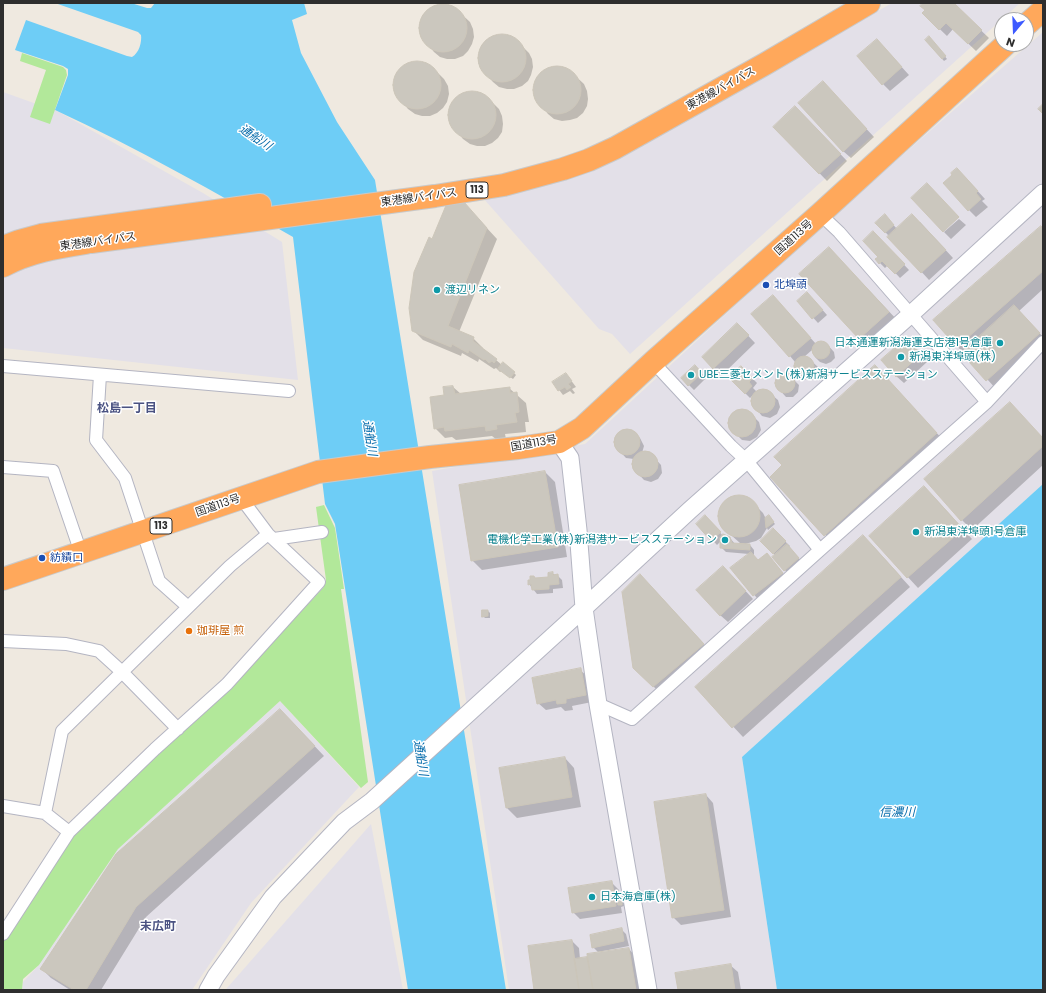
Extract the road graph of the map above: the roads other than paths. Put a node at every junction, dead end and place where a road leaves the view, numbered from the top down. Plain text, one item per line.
1 (849, 3) edge
2 (869, 3) edge
3 (1043, 10) edge
4 (1034, 18) edge
5 (997, 52) edge
6 (1043, 193) edge
7 (820, 214) junction
8 (3, 239) edge
9 (43, 242) junction
10 (3, 247) edge
11 (3, 266) edge
12 (910, 315) junction
13 (1043, 342) edge
14 (653, 362) junction
15 (3, 366) edge
16 (100, 374) junction
17 (289, 391) dead end
18 (987, 402) junction
19 (559, 442) junction
20 (746, 460) junction
21 (3, 467) edge
22 (241, 498) junction
23 (143, 532) junction
24 (322, 532) dead end
25 (271, 537) junction
26 (820, 550) junction
27 (81, 553) junction
28 (3, 579) edge
29 (187, 606) junction
30 (584, 608) junction
31 (3, 642) edge
32 (121, 671) junction
33 (598, 704) junction
34 (178, 729) junction
35 (3, 806) edge
36 (45, 813) junction
37 (69, 832) junction
38 (3, 934) edge
39 (208, 990) edge
40 (648, 990) edge

1 - 9 highway, 東港線バイパス / 113
2 - 9 highway, 東港線バイパス / 113
3 - 4 highway
5 - 7 highway, 国道113号 / 113
6 - 12 street
7 - 12 street
7 - 14 highway, 国道113号 / 113
8 - 9 street
9 - 10 highway, 東港線バイパス / 113
9 - 11 highway, 東港線バイパス / 113
12 - 18 street
12 - 20 street
13 - 18 street
14 - 19 highway, 国道113号 / 113
14 - 20 street
15 - 16 street
16 - 17 street
16 - 23 street
18 - 26 street
19 - 22 highway, 国道113号 / 113
19 - 30 street
20 - 26 street
20 - 30 street
21 - 27 street
22 - 23 highway, 国道113号 / 113
22 - 25 street
23 - 27 highway, 国道113号 / 113
23 - 29 street
24 - 25 street
25 - 29 street
25 - 34 street
26 - 33 street
27 - 28 highway, 国道113号 / 113
29 - 32 street
30 - 33 street
30 - 39 street
31 - 32 street
32 - 34 street
32 - 36 street
33 - 40 street
34 - 37 street
35 - 36 street
36 - 37 street
37 - 38 street

